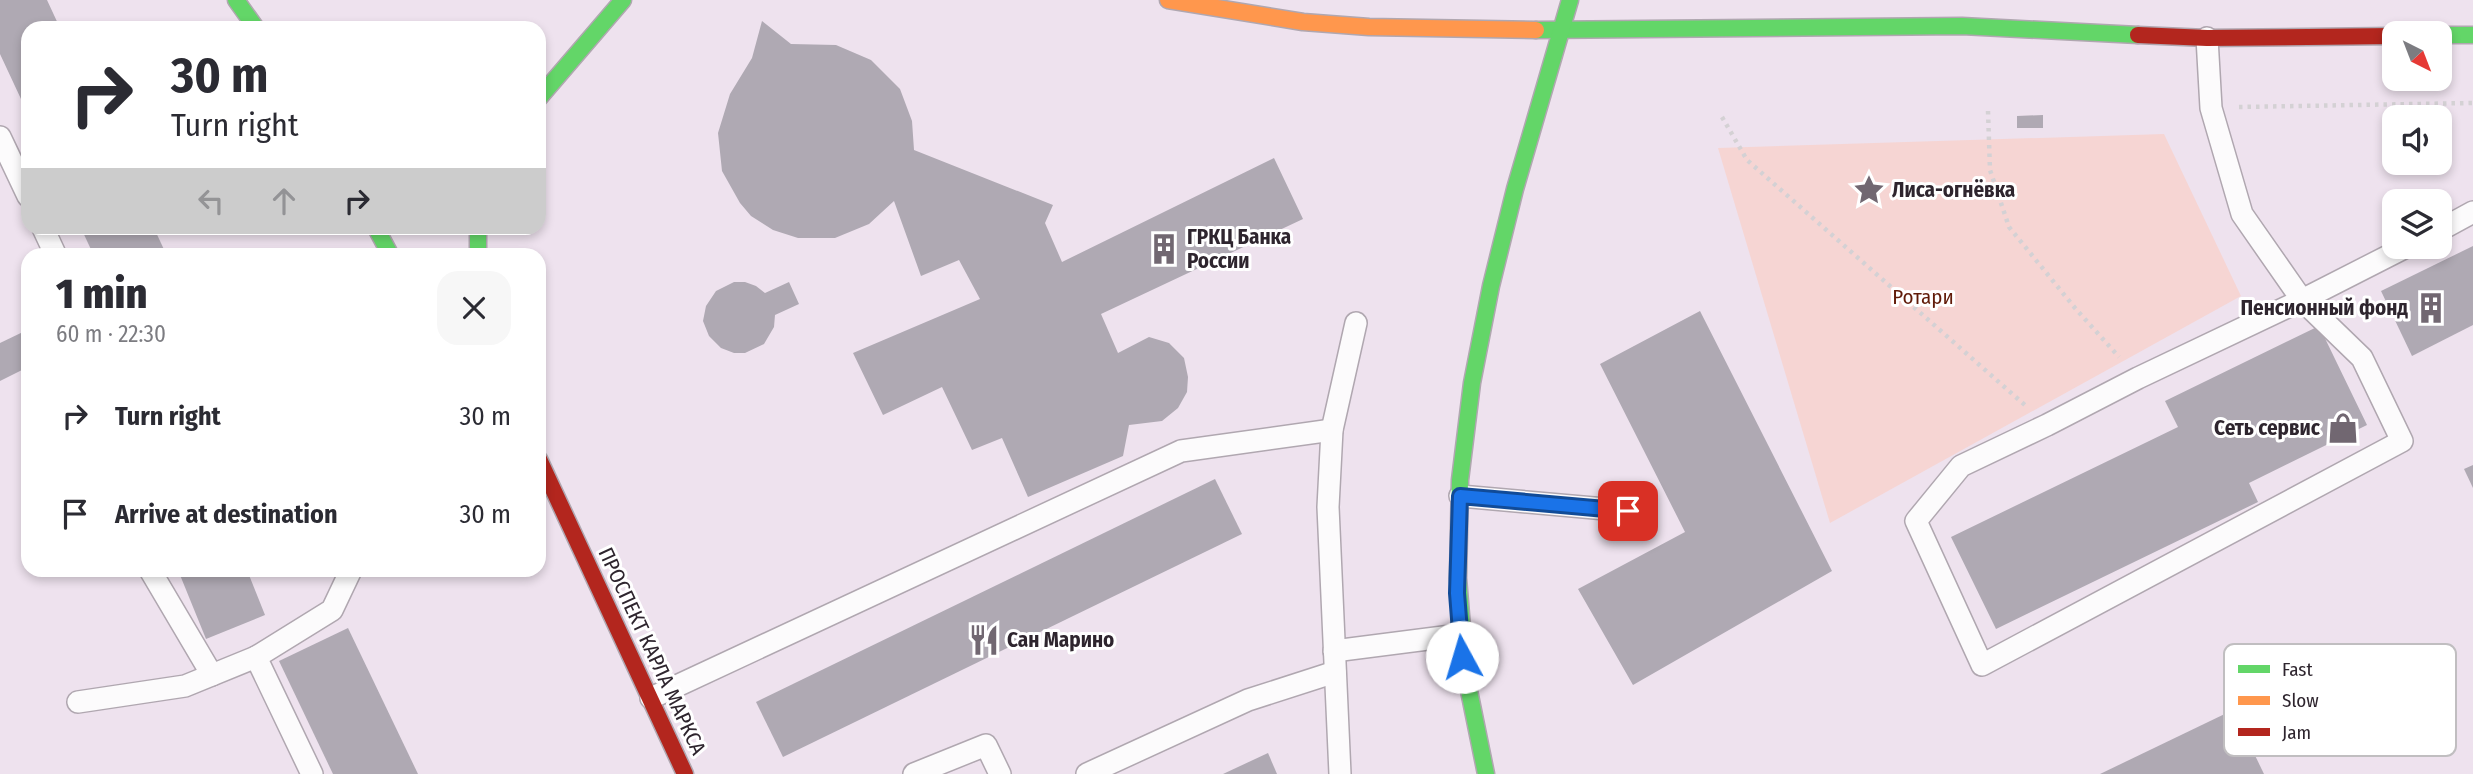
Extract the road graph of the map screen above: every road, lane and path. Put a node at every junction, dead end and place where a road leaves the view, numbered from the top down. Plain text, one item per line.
1 (236, 0) edge
2 (623, 0) edge
3 (1168, 0) edge
4 (1570, 0) edge
5 (251, 21) edge
6 (1561, 30) junction
7 (2473, 35) edge
8 (2382, 36) edge
9 (2452, 36) edge
10 (2207, 38) junction
11 (546, 89) edge
12 (2473, 103) edge
13 (2211, 108) junction
14 (1988, 111) dead end
15 (1722, 117) dead end
16 (0, 137) edge
17 (21, 181) edge
18 (2473, 212) edge
19 (2452, 223) edge
20 (2382, 259) edge
21 (2302, 300) junction
22 (1356, 323) dead end
23 (2126, 364) dead end
24 (2047, 425) junction
25 (1332, 430) junction
26 (546, 475) edge
27 (546, 494) edge
28 (1460, 496) junction
29 (1628, 511) dead end
30 (580, 545) junction
31 (154, 577) edge
32 (348, 577) edge
33 (1459, 635) junction
34 (256, 657) junction
35 (1335, 662) junction
36 (212, 675) junction
37 (651, 698) junction
38 (78, 702) dead end
39 (312, 774) edge
40 (685, 774) edge
41 (914, 774) edge
42 (1000, 774) edge
43 (1087, 774) edge
44 (1340, 774) edge
45 (1486, 774) edge

1 - 5 main road
2 - 11 main road
3 - 6 main road
4 - 6 main road
6 - 10 main road
6 - 28 main road
7 - 9 main road
8 - 10 main road
10 - 13 lane
12 - 13 path
13 - 21 lane
14 - 23 path
15 - 24 path
16 - 17 lane
18 - 19 lane
20 - 21 lane
21 - 24 lane
21 - 24 lane
22 - 25 lane
25 - 35 lane
25 - 37 lane
26 - 30 main road
27 - 30 main road
28 - 29 lane
28 - 33 main road
30 - 37 main road, ПРОСПЕКТ КАРЛА МАРКСА
31 - 36 lane
32 - 34 lane
33 - 35 lane
33 - 45 main road
34 - 36 lane
34 - 39 lane
35 - 43 lane
35 - 44 lane
36 - 38 lane
37 - 40 main road, ПРОСПЕКТ КАРЛА МАРКСА
41 - 42 lane

